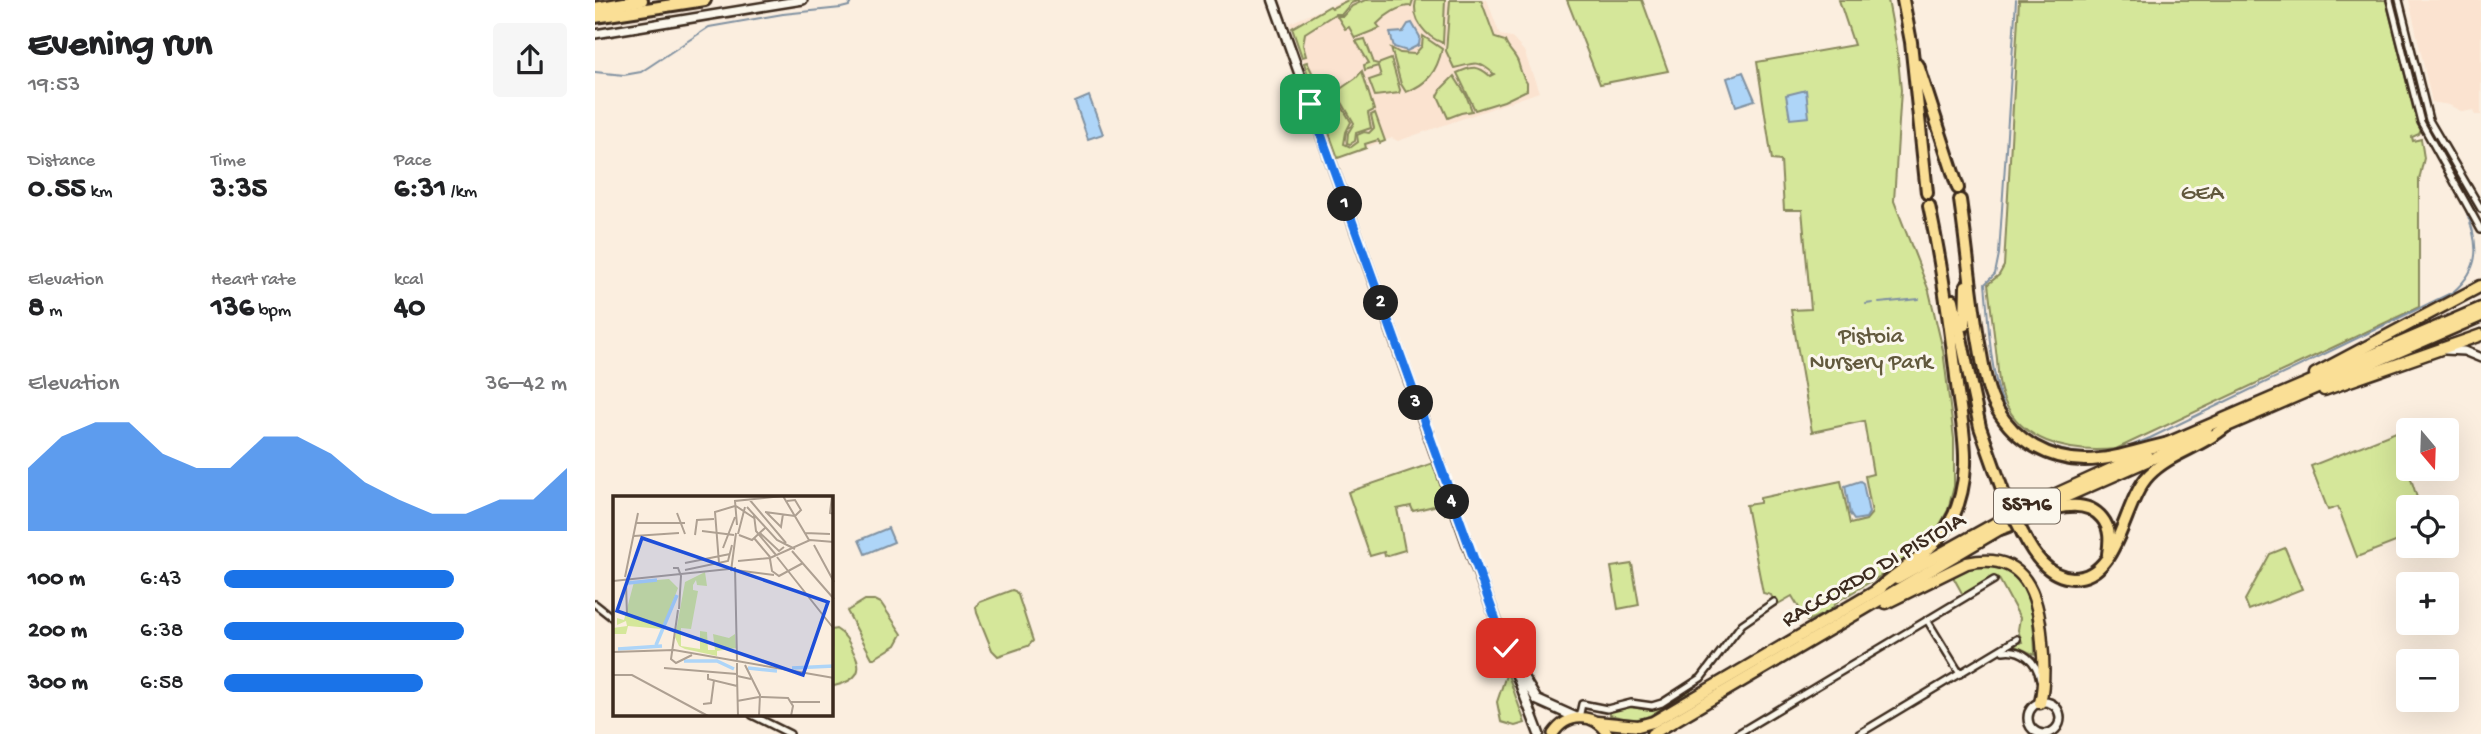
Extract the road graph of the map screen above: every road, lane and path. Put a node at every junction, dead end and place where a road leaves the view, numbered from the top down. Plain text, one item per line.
1 (642, 0) edge
2 (705, 0) edge
3 (803, 0) edge
4 (1273, 0) edge
5 (1903, 0) edge
6 (2390, 0) edge
7 (2399, 0) edge
8 (595, 8) edge
9 (595, 17) edge
10 (595, 34) edge
11 (1911, 42) junction
12 (1958, 188) dead end
13 (1927, 193) dead end
14 (1960, 201) dead end
15 (1929, 206) dead end
16 (2481, 209) edge
17 (2481, 230) edge
18 (1968, 265) junction
19 (1943, 267) junction
20 (2481, 286) edge
21 (2479, 313) edge
22 (2481, 335) edge
23 (1965, 351) junction
24 (2434, 351) junction
25 (2481, 358) edge
26 (2295, 393) junction
27 (2225, 427) junction
28 (2169, 443) junction
29 (2000, 529) junction
30 (2108, 557) junction
31 (1994, 580) dead end
32 (1877, 590) junction
33 (1774, 602) dead end
34 (595, 604) edge
35 (613, 618) edge
36 (1927, 620) junction
37 (1834, 626) junction
38 (2017, 639) dead end
39 (1507, 652) junction
40 (1996, 653) junction
41 (1959, 674) junction
42 (2039, 703) junction
43 (756, 716) edge
44 (1577, 718) junction
45 (1597, 722) junction
46 (2054, 732) edge
47 (1537, 733) edge
48 (2037, 733) edge
49 (790, 734) edge
50 (1553, 734) edge
51 (1608, 734) edge
52 (1651, 734) edge
53 (1737, 734) edge
54 (1859, 734) edge

1 - 8 highway
2 - 9 highway
3 - 10 street
4 - 39 main road
5 - 11 highway
6 - 17 street
7 - 16 street
11 - 12 highway
11 - 13 highway
14 - 18 highway
15 - 19 highway
18 - 23 highway
18 - 28 highway
19 - 23 highway
19 - 32 highway
20 - 26 highway
21 - 26 highway, RACCORDO DI PISTOIA / SS716
22 - 24 highway
23 - 30 highway, bridge
24 - 25 street
24 - 26 highway
26 - 27 highway, RACCORDO DI PISTOIA / SS716
26 - 28 highway, RACCORDO DI PISTOIA / SS716
27 - 29 highway, RACCORDO DI PISTOIA / SS716
27 - 30 highway
28 - 32 highway, RACCORDO DI PISTOIA / SS716
29 - 30 highway
29 - 37 highway, RACCORDO DI PISTOIA / SS716
31 - 36 street
32 - 45 highway, RACCORDO DI PISTOIA / SS716
33 - 44 street
34 - 35 street
36 - 41 street
36 - 53 street
37 - 42 highway
37 - 52 highway, RACCORDO DI PISTOIA / SS716
38 - 40 street
39 - 44 main road
39 - 47 main road
40 - 41 street
40 - 42 street
41 - 54 street
42 - 46 street
42 - 48 street
43 - 49 street
44 - 45 main road
44 - 50 main road
45 - 51 main road
46 - 48 street

